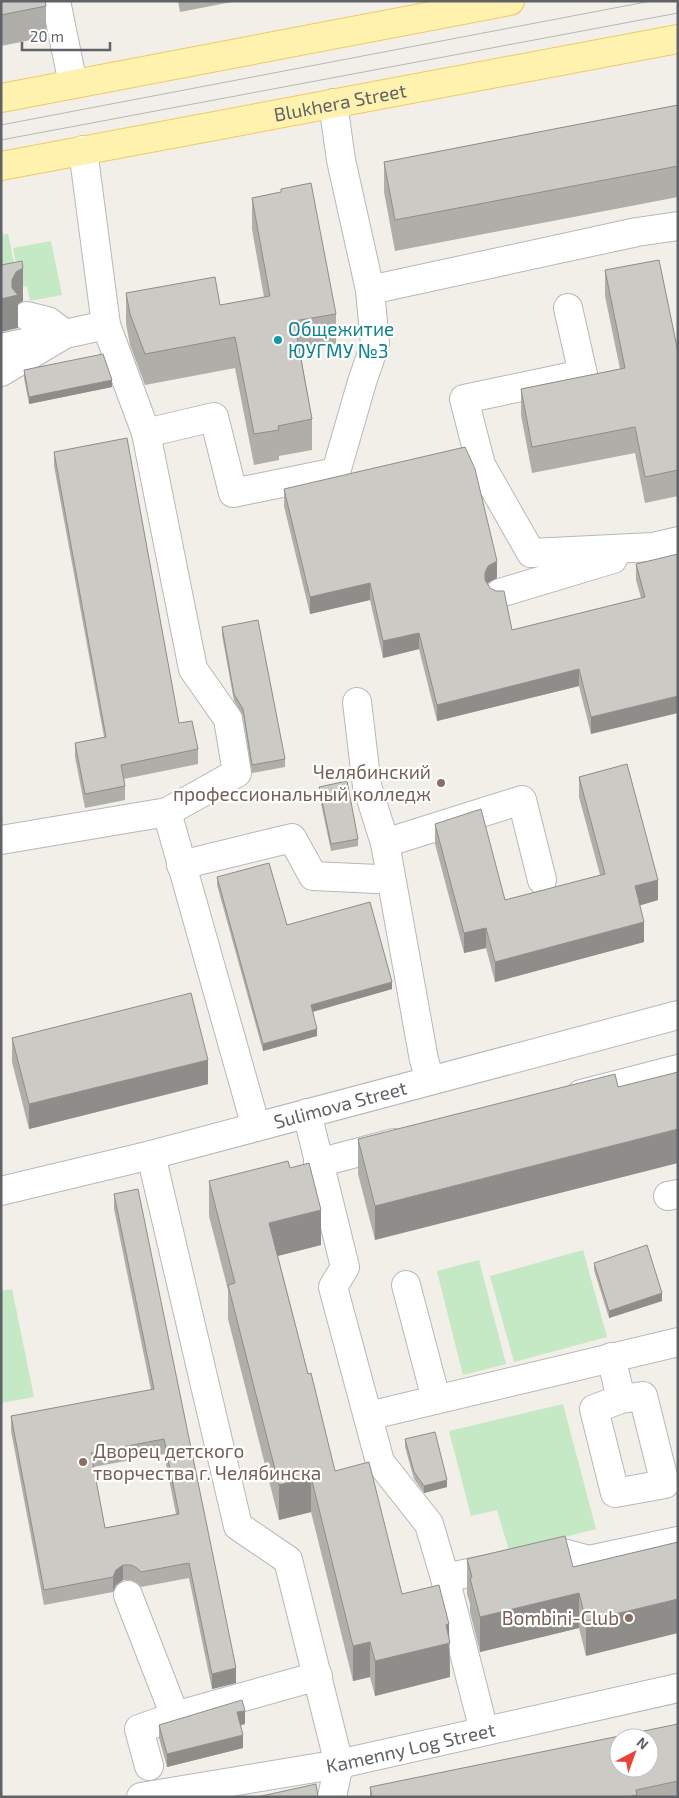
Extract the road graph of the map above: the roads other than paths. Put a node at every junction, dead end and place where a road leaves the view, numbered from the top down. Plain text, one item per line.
1 (56, 1) edge
2 (510, 1) edge
3 (441, 8) edge
4 (678, 39) edge
5 (73, 84) junction
6 (1, 98) edge
7 (333, 103) junction
8 (83, 150) junction
9 (1, 166) edge
10 (678, 226) edge
11 (370, 290) junction
12 (568, 308) dead end
13 (27, 316) dead end
14 (106, 325) junction
15 (65, 334) junction
16 (1, 348) edge
17 (1, 372) edge
18 (146, 433) junction
19 (665, 544) edge
20 (500, 593) edge
21 (357, 702) dead end
22 (167, 812) junction
23 (1, 840) edge
24 (385, 842) junction
25 (181, 865) junction
26 (377, 879) dead end
27 (542, 880) dead end
28 (678, 1016) edge
29 (678, 1068) edge
30 (430, 1080) junction
31 (555, 1101) edge
32 (307, 1113) junction
33 (256, 1127) junction
34 (422, 1136) edge
35 (151, 1155) junction
36 (318, 1163) junction
37 (1, 1191) edge
38 (406, 1285) dead end
39 (678, 1342) edge
40 (611, 1356) junction
41 (436, 1399) junction
42 (621, 1399) dead end
43 (368, 1416) junction
44 (678, 1541) edge
45 (445, 1578) junction
46 (128, 1596) dead end
47 (318, 1676) junction
48 (678, 1688) edge
49 (175, 1716) junction
50 (484, 1731) junction
51 (339, 1764) junction
52 (149, 1766) dead end
53 (141, 1797) edge
54 (332, 1797) edge

1 - 5 street
2 - 3 main road
3 - 5 main road
4 - 7 main road, Blukhera Street
5 - 6 main road
7 - 8 main road, Blukhera Street
7 - 11 street
8 - 9 main road, Blukhera Street
8 - 14 street
10 - 11 street
11 - 18 street
12 - 19 street
13 - 15 street
14 - 15 street
14 - 18 street
15 - 16 street
15 - 17 street
18 - 22 street
19 - 20 street
21 - 24 street
22 - 23 street
22 - 25 street
24 - 27 street
24 - 30 street
25 - 26 street
25 - 33 street
28 - 30 street, Sulimova Street
29 - 31 street
30 - 32 street, Sulimova Street
32 - 33 street, Sulimova Street
32 - 36 street
33 - 35 street, Sulimova Street
34 - 36 street
35 - 37 street, Sulimova Street
35 - 47 street
36 - 43 street
38 - 41 street
39 - 40 street
40 - 41 street
40 - 42 street
41 - 43 street
43 - 45 street
44 - 45 street
45 - 50 street
46 - 49 street
47 - 49 street
47 - 51 street
48 - 50 street, Kamenny Log Street
49 - 52 street
50 - 51 street, Kamenny Log Street
51 - 53 street, Kamenny Log Street
51 - 54 street

